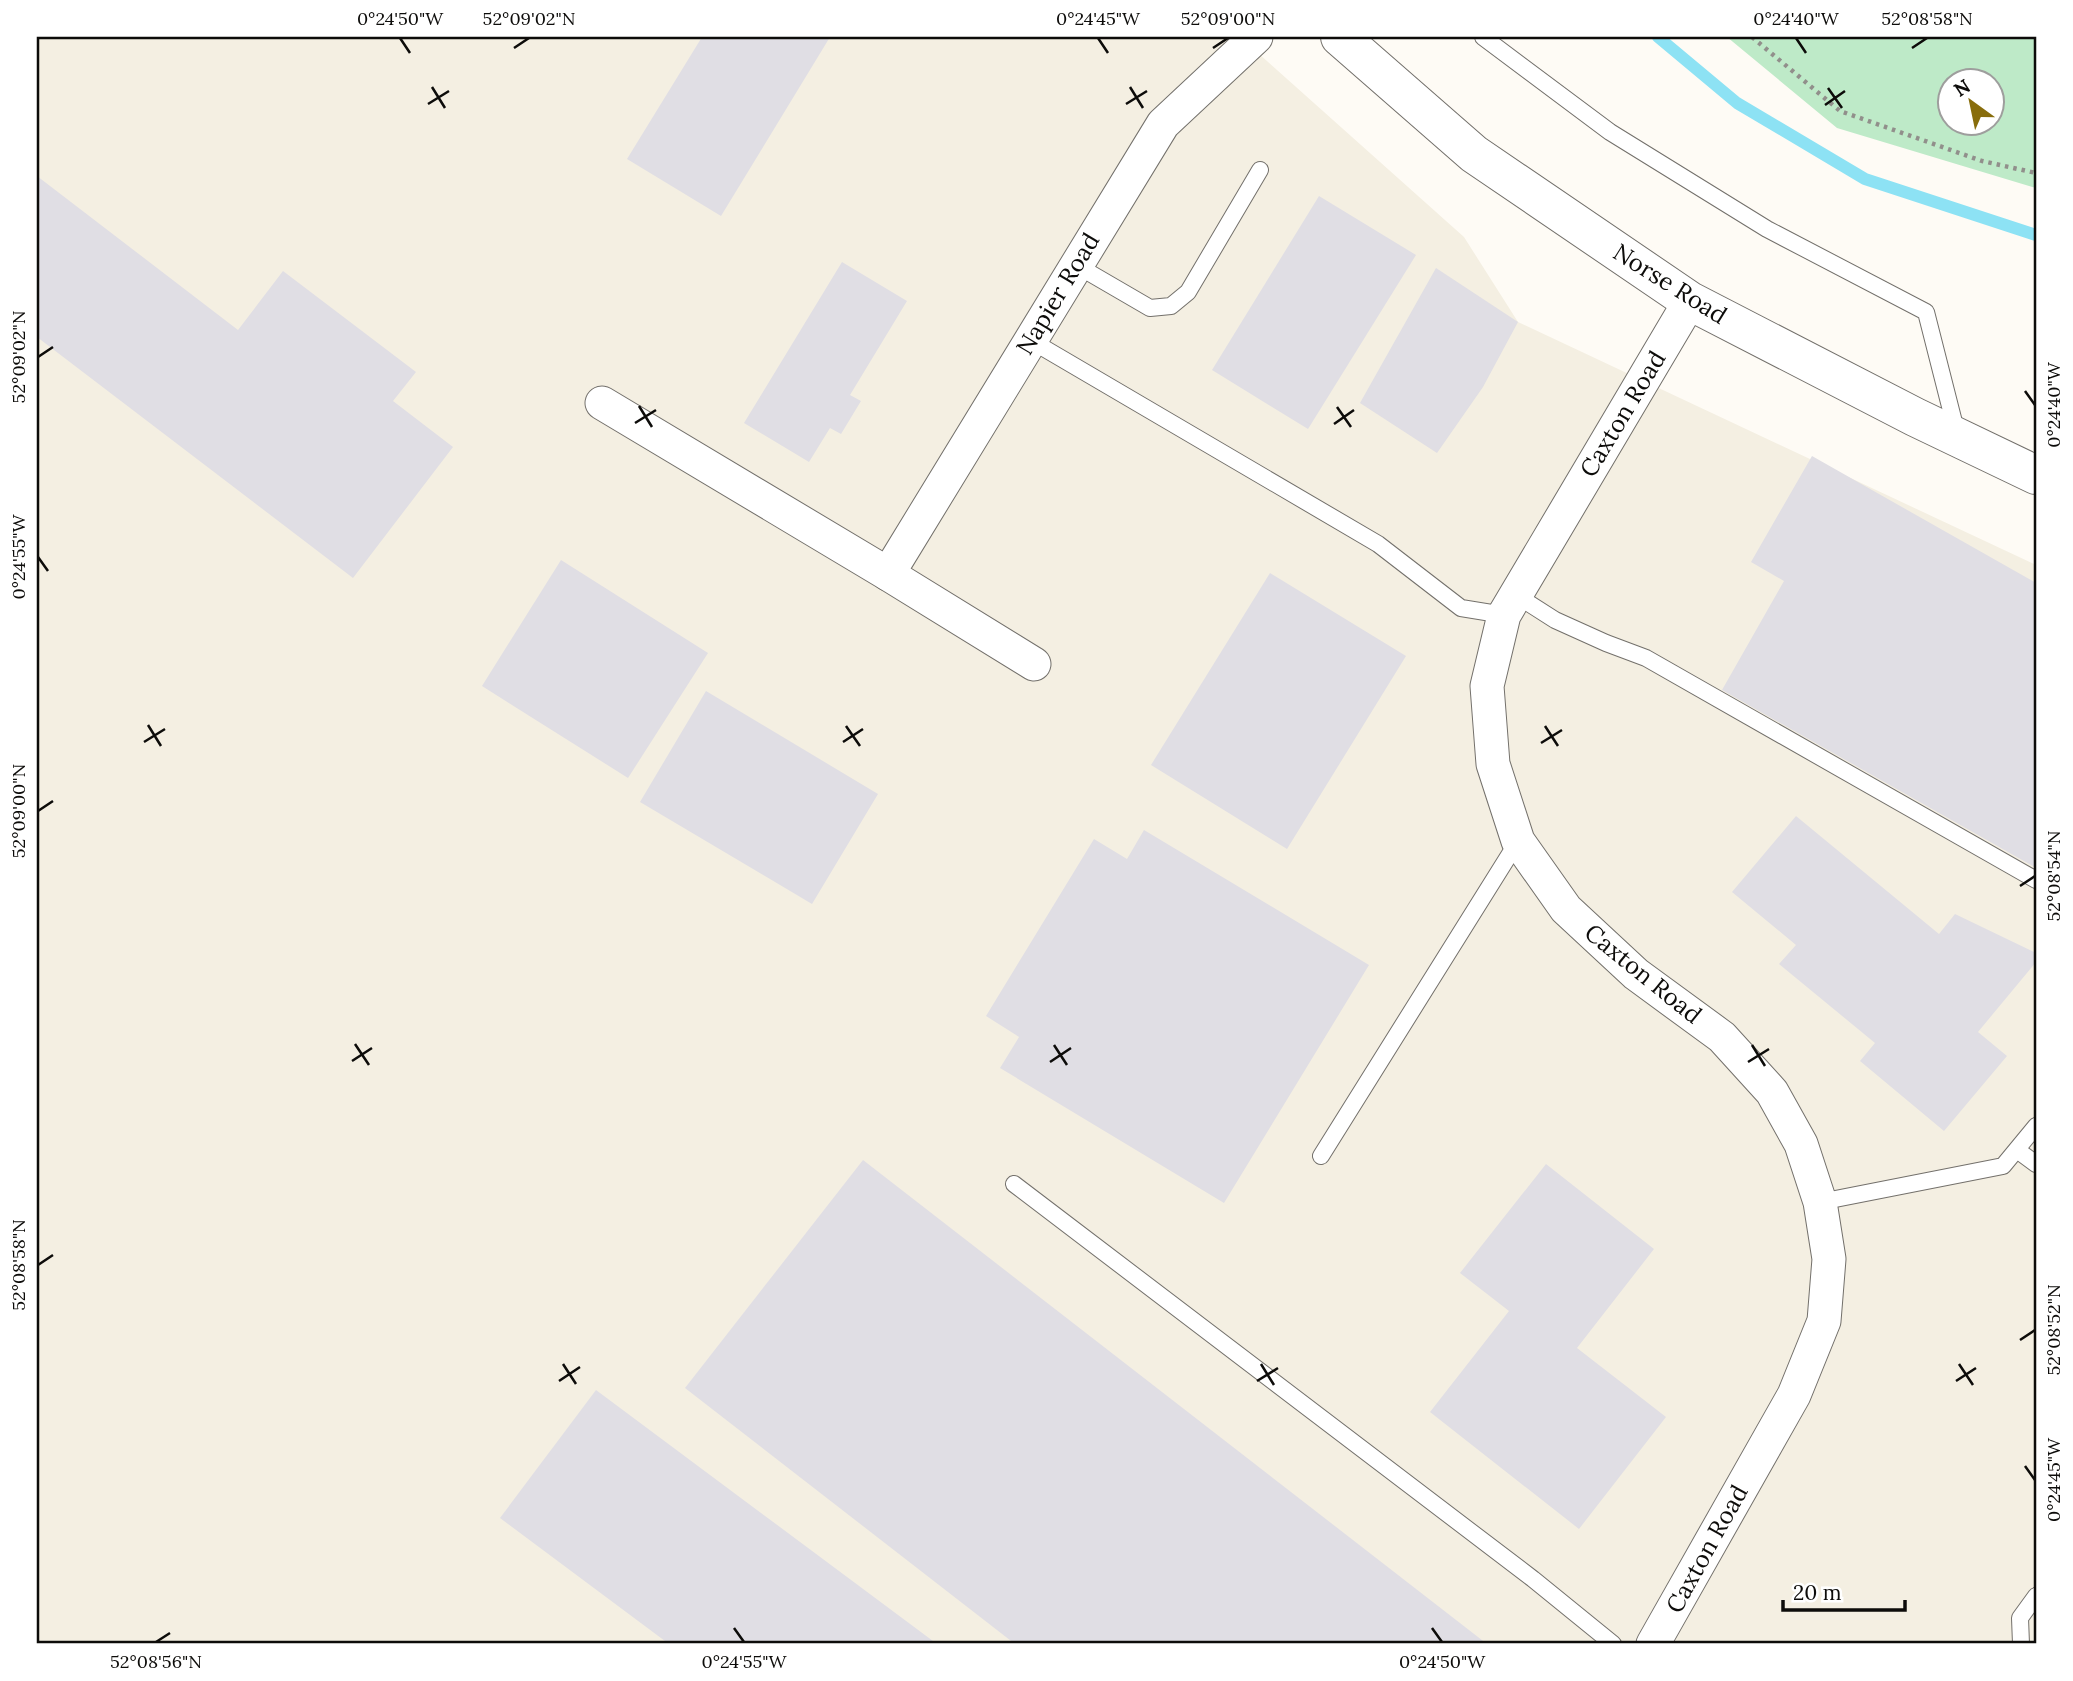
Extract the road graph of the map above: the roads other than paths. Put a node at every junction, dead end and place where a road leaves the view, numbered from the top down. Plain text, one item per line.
1 (1256, 37) edge
2 (1340, 37) edge
3 (1483, 37) edge
4 (1260, 170) dead end
5 (1076, 265) junction
6 (1690, 302) junction
7 (1030, 340) junction
8 (602, 403) dead end
9 (1958, 437) junction
10 (2036, 475) edge
11 (888, 573) junction
12 (1510, 605) junction
13 (1034, 664) dead end
14 (1517, 841) junction
15 (2036, 880) edge
16 (2036, 1126) edge
17 (2017, 1150) junction
18 (1321, 1156) dead end
19 (2036, 1164) edge
20 (1014, 1184) dead end
21 (1821, 1202) junction
22 (2036, 1596) edge
23 (1614, 1644) edge
24 (1653, 1644) edge
25 (2021, 1644) edge

1 - 5 street, Napier Road
2 - 6 street, Norse Road
3 - 9 lane
4 - 5 lane
5 - 7 street, Napier Road
6 - 9 street, Norse Road
6 - 12 street, Caxton Road
7 - 11 street, Napier Road
7 - 12 lane
8 - 11 street
9 - 10 street, Norse Road
11 - 13 street
12 - 14 street, Caxton Road
12 - 15 lane
14 - 18 lane
14 - 21 street, Caxton Road
16 - 17 lane
17 - 19 lane
17 - 21 lane
20 - 23 lane
21 - 24 street, Caxton Road
22 - 25 lane

